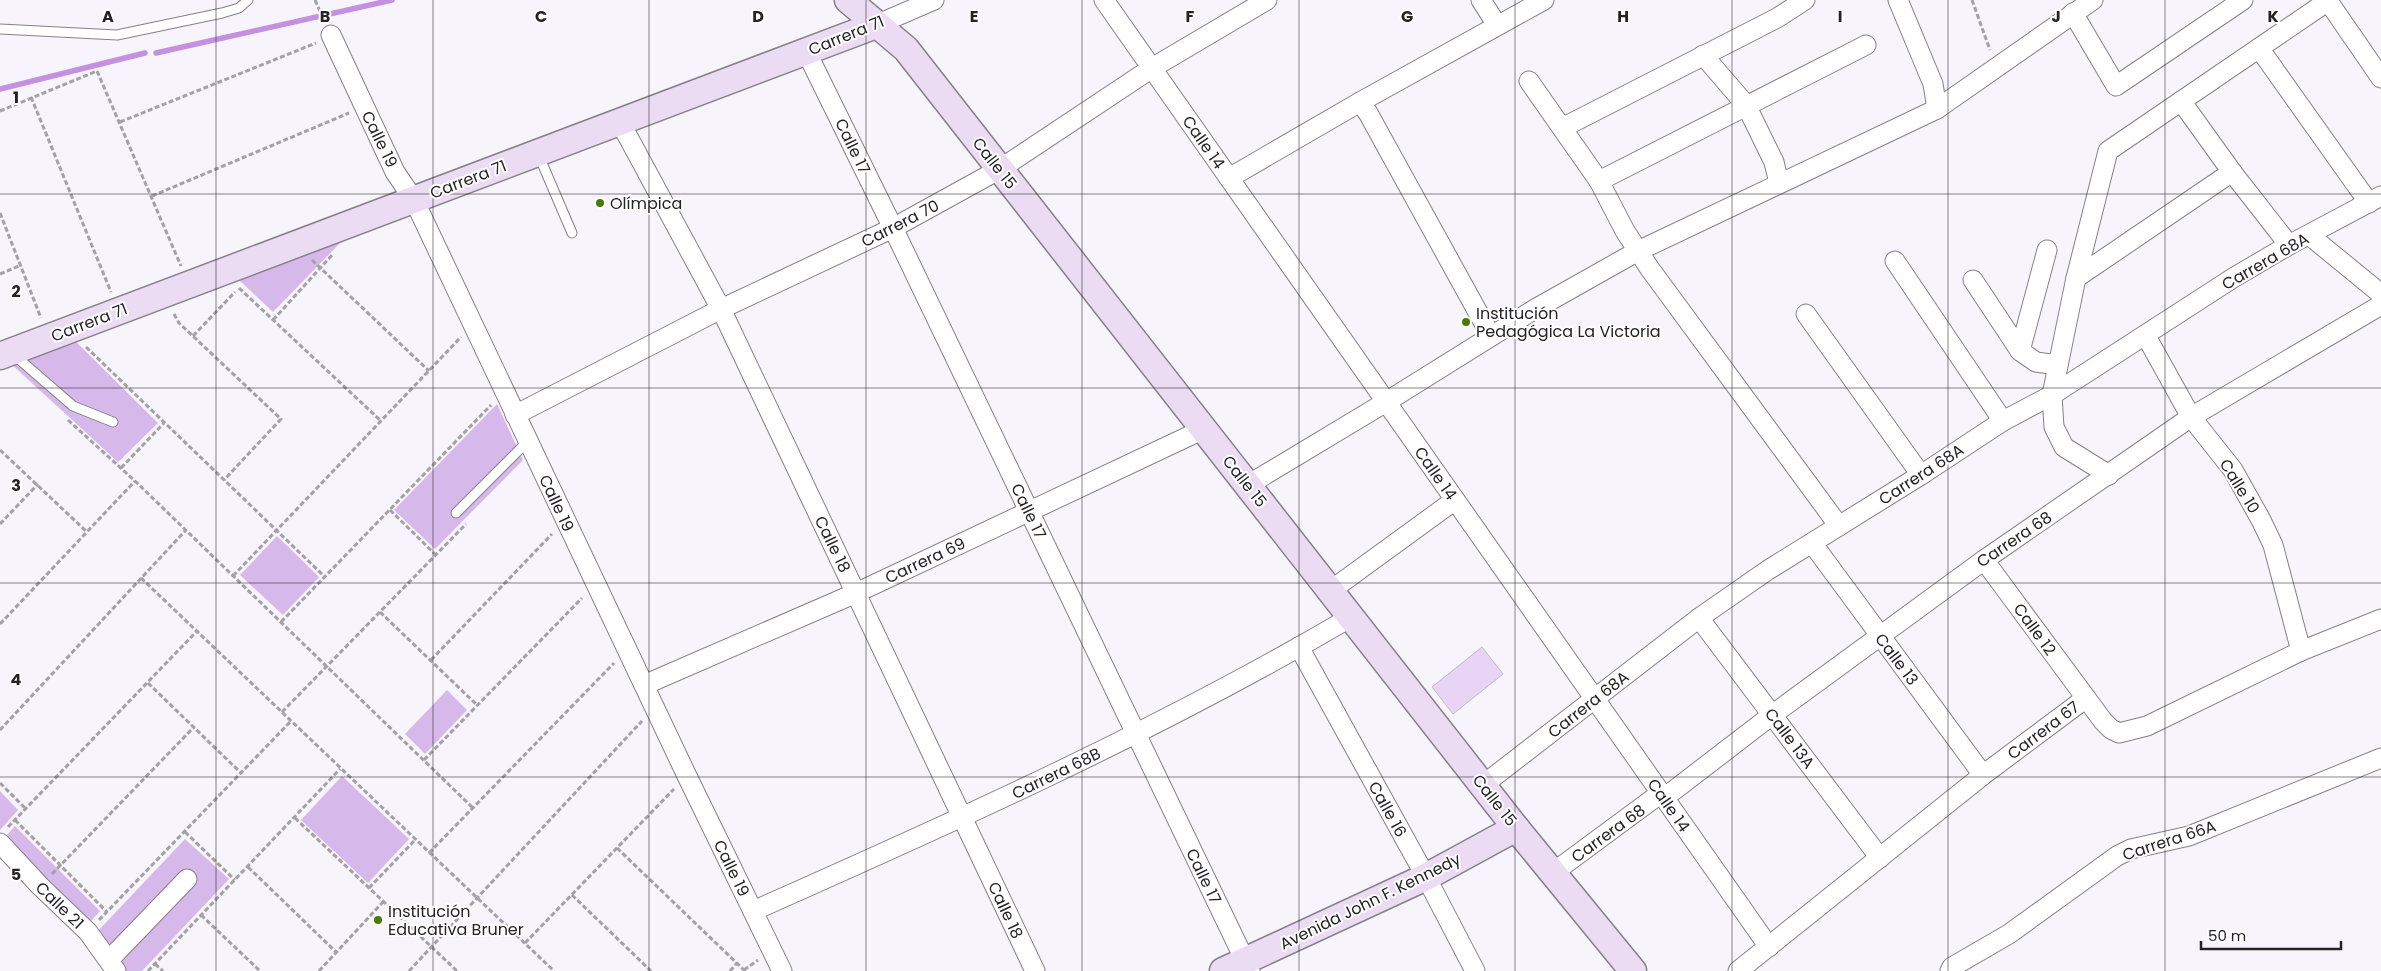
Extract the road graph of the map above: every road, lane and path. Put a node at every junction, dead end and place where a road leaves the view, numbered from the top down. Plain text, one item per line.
1 (248, 0) edge
2 (848, 0) edge
3 (934, 0) edge
4 (1104, 0) edge
5 (1268, 0) edge
6 (1481, 0) edge
7 (1544, 0) edge
8 (1805, 0) edge
9 (1898, 0) edge
10 (1972, 0) edge
11 (2093, 0) edge
12 (2233, 3) edge
13 (2073, 13) junction
14 (876, 25) junction
15 (1497, 25) junction
16 (0, 29) edge
17 (328, 42) joint
18 (1866, 44) dead end
19 (2259, 48) junction
20 (806, 51) junction
21 (1703, 55) junction
22 (1996, 67) junction
23 (1152, 68) junction
24 (2381, 78) edge
25 (1529, 81) dead end
26 (31, 97) junction
27 (2181, 101) junction
28 (1360, 102) junction
29 (1746, 105) junction
30 (364, 107) junction
31 (1937, 109) junction
32 (0, 111) edge
33 (120, 122) junction
34 (620, 122) junction
35 (1562, 128) junction
36 (537, 153) junction
37 (1000, 169) junction
38 (2232, 172) junction
39 (1230, 178) junction
40 (1599, 181) junction
41 (1779, 183) junction
42 (152, 196) junction
43 (414, 200) junction
44 (2375, 200) edge
45 (0, 213) edge
46 (893, 228) junction
47 (572, 233) dead end
48 (2309, 235) junction
49 (295, 244) junction
50 (2289, 245) junction
51 (340, 247) dead end
52 (2047, 250) dead end
53 (1638, 251) junction
54 (1895, 261) dead end
55 (21, 265) junction
56 (320, 269) junction
57 (0, 274) edge
58 (2076, 278) junction
59 (230, 280) junction
60 (1973, 280) dead end
61 (188, 285) junction
62 (2381, 294) edge
63 (161, 295) junction
64 (2381, 305) edge
65 (721, 309) junction
66 (118, 311) junction
67 (1806, 314) dead end
68 (273, 320) junction
69 (473, 324) junction
70 (58, 334) junction
71 (193, 336) junction
72 (1491, 336) junction
73 (2146, 336) junction
74 (2020, 352) junction
75 (5, 354) edge
76 (2058, 365) junction
77 (428, 371) junction
78 (504, 392) junction
79 (2052, 395) junction
80 (1386, 402) junction
81 (515, 415) junction
82 (64, 417) dead end
83 (2191, 417) junction
84 (380, 421) junction
85 (2003, 421) junction
86 (113, 422) dead end
87 (164, 423) junction
88 (1204, 429) junction
89 (528, 441) junction
90 (0, 450) edge
91 (121, 468) junction
92 (1921, 475) junction
93 (2109, 475) junction
94 (224, 480) junction
95 (135, 481) junction
96 (38, 484) junction
97 (1248, 485) junction
98 (1455, 500) junction
99 (390, 510) junction
100 (1029, 511) junction
101 (456, 513) dead end
102 (565, 520) junction
103 (468, 521) dead end
104 (0, 524) edge
105 (1839, 526) junction
106 (186, 530) junction
107 (276, 530) junction
108 (87, 532) junction
109 (1812, 543) junction
110 (436, 555) junction
111 (1984, 560) junction
112 (233, 576) junction
113 (325, 577) junction
114 (141, 578) junction
115 (596, 585) junction
116 (1330, 591) junction
117 (856, 593) junction
118 (380, 612) junction
119 (1351, 617) junction
120 (1699, 618) junction
121 (2381, 619) edge
122 (281, 622) junction
123 (0, 624) edge
124 (197, 631) junction
125 (1880, 635) junction
126 (1299, 647) junction
127 (627, 650) junction
128 (2301, 651) junction
129 (431, 660) junction
130 (326, 666) junction
131 (148, 683) junction
132 (644, 685) junction
133 (2086, 698) junction
134 (1595, 699) junction
135 (477, 705) junction
136 (654, 707) junction
137 (282, 712) junction
138 (1772, 715) junction
139 (291, 721) junction
140 (194, 727) junction
141 (0, 730) edge
142 (1136, 734) junction
143 (2381, 758) edge
144 (424, 760) junction
145 (340, 769) junction
146 (241, 773) junction
147 (1983, 774) junction
148 (687, 776) junction
149 (0, 783) edge
150 (1482, 785) junction
151 (1662, 796) junction
152 (473, 808) junction
153 (26, 809) junction
154 (964, 817) junction
155 (295, 818) junction
156 (15, 820) junction
157 (1516, 828) junction
158 (185, 832) junction
159 (2, 836) edge
160 (415, 840) junction
161 (617, 848) junction
162 (429, 853) junction
163 (1880, 858) junction
164 (60, 866) junction
165 (248, 867) junction
166 (1554, 872) junction
167 (1426, 877) junction
168 (187, 879) dead end
169 (235, 880) junction
170 (40, 886) junction
171 (369, 888) junction
172 (572, 895) junction
173 (478, 899) junction
174 (383, 902) junction
175 (753, 911) junction
176 (107, 912) junction
177 (201, 915) junction
178 (88, 932) junction
179 (525, 944) junction
180 (1769, 947) junction
181 (432, 948) junction
182 (336, 952) junction
183 (737, 963) junction
184 (155, 964) junction
185 (112, 966) edge
186 (1239, 968) edge
187 (148, 971) edge
188 (163, 971) edge
189 (260, 971) edge
190 (319, 971) edge
191 (409, 971) edge
192 (457, 971) edge
193 (554, 971) edge
194 (651, 971) edge
195 (730, 971) edge
196 (745, 971) edge
197 (782, 971) edge
198 (1035, 971) edge
199 (1475, 971) edge
200 (1633, 971) edge
201 (1738, 971) edge
202 (1950, 971) edge

1 - 16 lane
2 - 14 street, Calle 15
3 - 14 street, Carrera 71
4 - 23 street, Calle 14
5 - 23 street, Carrera 70
6 - 15 street
7 - 15 street
8 - 21 street
9 - 31 street
10 - 22 path
11 - 13 street
12 - 13 street
13 - 22 street
14 - 20 street, Carrera 71
14 - 37 street, Calle 15
15 - 28 street
17 - 30 street, Calle 19
17 - 33 path
18 - 29 street
19 - 24 street
19 - 27 street
19 - 44 street
20 - 34 street, Carrera 71
20 - 46 street, Calle 17
21 - 29 street
21 - 35 street
22 - 31 street
23 - 37 street, Carrera 70
23 - 39 street, Calle 14
25 - 35 street
26 - 32 path
26 - 33 path
26 - 66 path
27 - 38 street
27 - 58 street
28 - 39 street
28 - 72 street
29 - 40 street
29 - 41 street
30 - 42 path
30 - 43 street, Calle 19
31 - 41 street
33 - 42 path
34 - 36 street, Carrera 71
34 - 65 street, Calle 18
35 - 40 street
36 - 43 street, Carrera 71
36 - 47 lane
37 - 46 street, Carrera 70
37 - 88 street, Calle 15
38 - 50 street
38 - 58 street
39 - 80 street, Calle 14
40 - 53 street
41 - 53 street
42 - 61 path
43 - 49 street, Carrera 71
43 - 69 street, Calle 19
44 - 48 street, Carrera 68A
45 - 55 path
46 - 65 street, Carrera 70
46 - 100 street, Calle 17
48 - 50 street, Carrera 68A
48 - 62 street
49 - 56 path
49 - 59 street, Carrera 71
50 - 73 street, Carrera 68A
51 - 56 path
52 - 74 street
53 - 72 street
53 - 105 street
54 - 85 street
55 - 57 path
55 - 70 path
56 - 68 path
56 - 77 path
58 - 76 street
59 - 61 street, Carrera 71
59 - 68 path
59 - 71 path
60 - 74 street
61 - 63 street, Carrera 71
63 - 66 street, Carrera 71
63 - 71 path
64 - 83 street, Carrera 68
65 - 81 street, Carrera 70
65 - 117 street, Calle 18
66 - 70 street, Carrera 71
67 - 92 street
68 - 84 path
69 - 77 path
69 - 78 street, Calle 19
70 - 75 street, Carrera 71
70 - 87 path
71 - 94 path
72 - 80 street
73 - 79 street, Carrera 68A
73 - 83 street, Calle 10
74 - 76 street
75 - 86 lane
76 - 79 street
77 - 84 path
78 - 81 street, Calle 19
78 - 99 path
79 - 85 street, Carrera 68A
79 - 93 street
80 - 97 street
80 - 98 street, Calle 14
81 - 89 street, Calle 19
82 - 91 path
83 - 93 street, Carrera 68
83 - 128 street, Calle 10
84 - 107 path
85 - 92 street, Carrera 68A
87 - 91 path
87 - 94 path
88 - 97 street, Calle 15
88 - 100 street, Carrera 69
89 - 101 lane
89 - 102 street, Calle 19
90 - 96 path
91 - 95 path
92 - 105 street, Carrera 68A
93 - 111 street, Carrera 68
94 - 107 path
95 - 106 path
95 - 108 path
96 - 104 path
96 - 108 path
97 - 116 street, Calle 15
98 - 116 street
98 - 134 street, Calle 14
99 - 110 path
99 - 113 path
100 - 117 street, Carrera 69
100 - 142 street, Calle 17
102 - 115 street, Calle 19
102 - 129 path
103 - 110 path
105 - 109 street, Carrera 68A
106 - 112 path
106 - 114 path
107 - 112 path
107 - 113 path
108 - 123 path
109 - 120 street, Carrera 68A
109 - 125 street, Calle 13
110 - 118 path
111 - 125 street, Carrera 68
111 - 133 street, Calle 12
112 - 122 path
113 - 122 path
114 - 124 path
114 - 141 path
115 - 127 street, Calle 19
115 - 135 path
116 - 119 street, Calle 15
117 - 132 street, Carrera 69
117 - 154 street, Calle 18
118 - 129 path
118 - 130 path
119 - 126 street, Carrera 68B
119 - 150 street, Calle 15
120 - 134 street, Carrera 68A
120 - 138 street, Calle 13A
121 - 128 street, Carrera 67
122 - 130 path
124 - 131 path
124 - 137 path
125 - 138 street, Carrera 68
125 - 147 street, Calle 13
126 - 142 street, Carrera 68B
126 - 167 street, Calle 16
127 - 132 street, Calle 19
127 - 152 path
128 - 133 street, Carrera 67
129 - 135 path
130 - 137 path
130 - 144 path
131 - 140 path
131 - 153 path
132 - 136 street, Calle 19
133 - 147 street, Carrera 67
134 - 150 street, Carrera 68A
134 - 151 street, Calle 14
135 - 144 path
136 - 148 street, Calle 19
136 - 173 path
137 - 139 path
138 - 151 street, Carrera 68
138 - 163 street, Calle 13A
139 - 145 path
139 - 146 path
140 - 146 path
140 - 164 path
142 - 154 street, Carrera 68B
142 - 186 street, Calle 17
143 - 202 street, Carrera 66A
144 - 152 path
145 - 155 path
145 - 160 path
146 - 158 path
147 - 163 street, Carrera 67
148 - 161 path
148 - 175 street, Calle 19
149 - 153 path
150 - 157 street, Calle 15
151 - 166 street, Carrera 68
151 - 180 street, Calle 14
152 - 162 path
153 - 156 path
154 - 175 street, Carrera 68B
154 - 198 street, Calle 18
155 - 165 path
155 - 171 path
156 - 159 path
156 - 164 path
157 - 166 street, Calle 15
157 - 167 street, Avenida John F. Kennedy
158 - 169 path
158 - 176 path
159 - 170 street, Calle 21
160 - 162 path
160 - 171 path
161 - 172 path
161 - 183 path
162 - 173 path
163 - 180 street, Carrera 67
164 - 170 path
164 - 176 path
165 - 169 path
165 - 182 path
166 - 200 street, Calle 15
167 - 186 street, Avenida John F. Kennedy
167 - 199 street, Calle 16
168 - 185 street
169 - 177 path
170 - 178 street, Calle 21
171 - 174 path
172 - 179 path
172 - 194 path
173 - 179 path
173 - 181 path
174 - 181 path
174 - 182 path
175 - 197 street, Calle 19
176 - 178 path
177 - 184 path
177 - 189 path
178 - 185 street, Calle 21
179 - 193 path
180 - 201 street, Carrera 67
181 - 191 path
181 - 192 path
182 - 190 path
183 - 195 path
183 - 196 path
184 - 187 path
184 - 188 path

